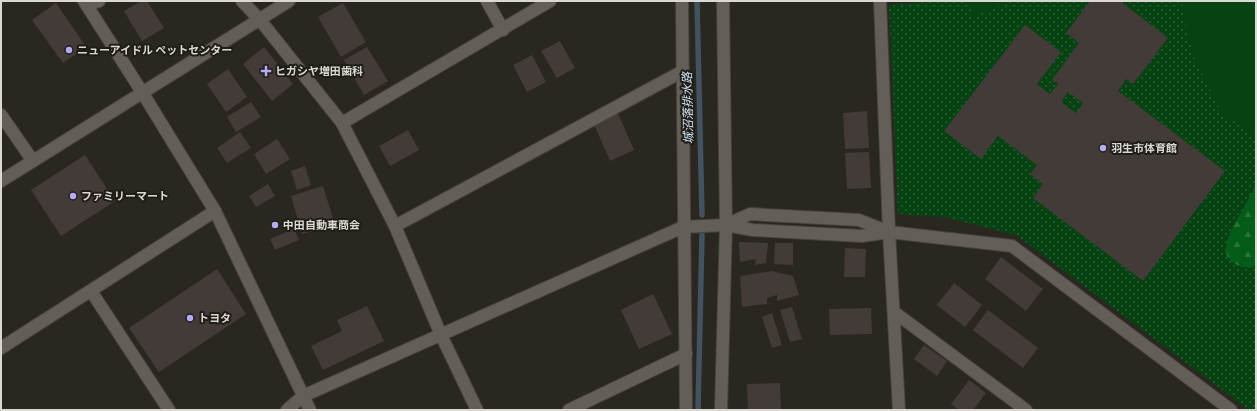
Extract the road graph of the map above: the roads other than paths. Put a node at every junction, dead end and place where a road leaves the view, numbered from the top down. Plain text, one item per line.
1 (99, 1) edge
2 (242, 1) edge
3 (289, 1) edge
4 (487, 1) edge
5 (550, 1) edge
6 (682, 1) edge
7 (723, 1) edge
8 (880, 1) edge
9 (85, 3) edge
10 (260, 20) junction
11 (503, 30) junction
12 (683, 71) junction
13 (142, 92) junction
14 (1, 115) edge
15 (342, 123) junction
16 (33, 161) junction
17 (1, 181) edge
18 (215, 212) junction
19 (726, 225) junction
20 (395, 226) junction
21 (683, 227) junction
22 (889, 232) junction
23 (91, 291) junction
24 (894, 312) junction
25 (441, 335) junction
26 (1, 348) edge
27 (686, 354) junction
28 (303, 396) junction
29 (169, 410) edge
30 (287, 410) edge
31 (310, 410) edge
32 (477, 410) edge
33 (569, 410) edge
34 (686, 410) edge
35 (721, 410) edge
36 (899, 410) edge
37 (1026, 410) edge
38 (1231, 410) edge

1 - 9 street
2 - 10 street
3 - 10 street
4 - 11 street
5 - 11 street
6 - 12 street
7 - 19 street
8 - 22 street
9 - 13 street
10 - 13 street
10 - 15 street
11 - 15 street
12 - 20 street
12 - 21 street
13 - 16 street
13 - 18 street
14 - 16 street
15 - 20 street
16 - 17 street
18 - 23 street
18 - 28 street
19 - 21 street
19 - 22 street
19 - 35 street
20 - 25 street
21 - 25 street
21 - 27 street
22 - 24 street
22 - 38 street
23 - 26 street
23 - 29 street
24 - 36 street
24 - 37 street
25 - 28 street
25 - 32 street
27 - 33 street
27 - 34 street
28 - 30 street
28 - 31 street

